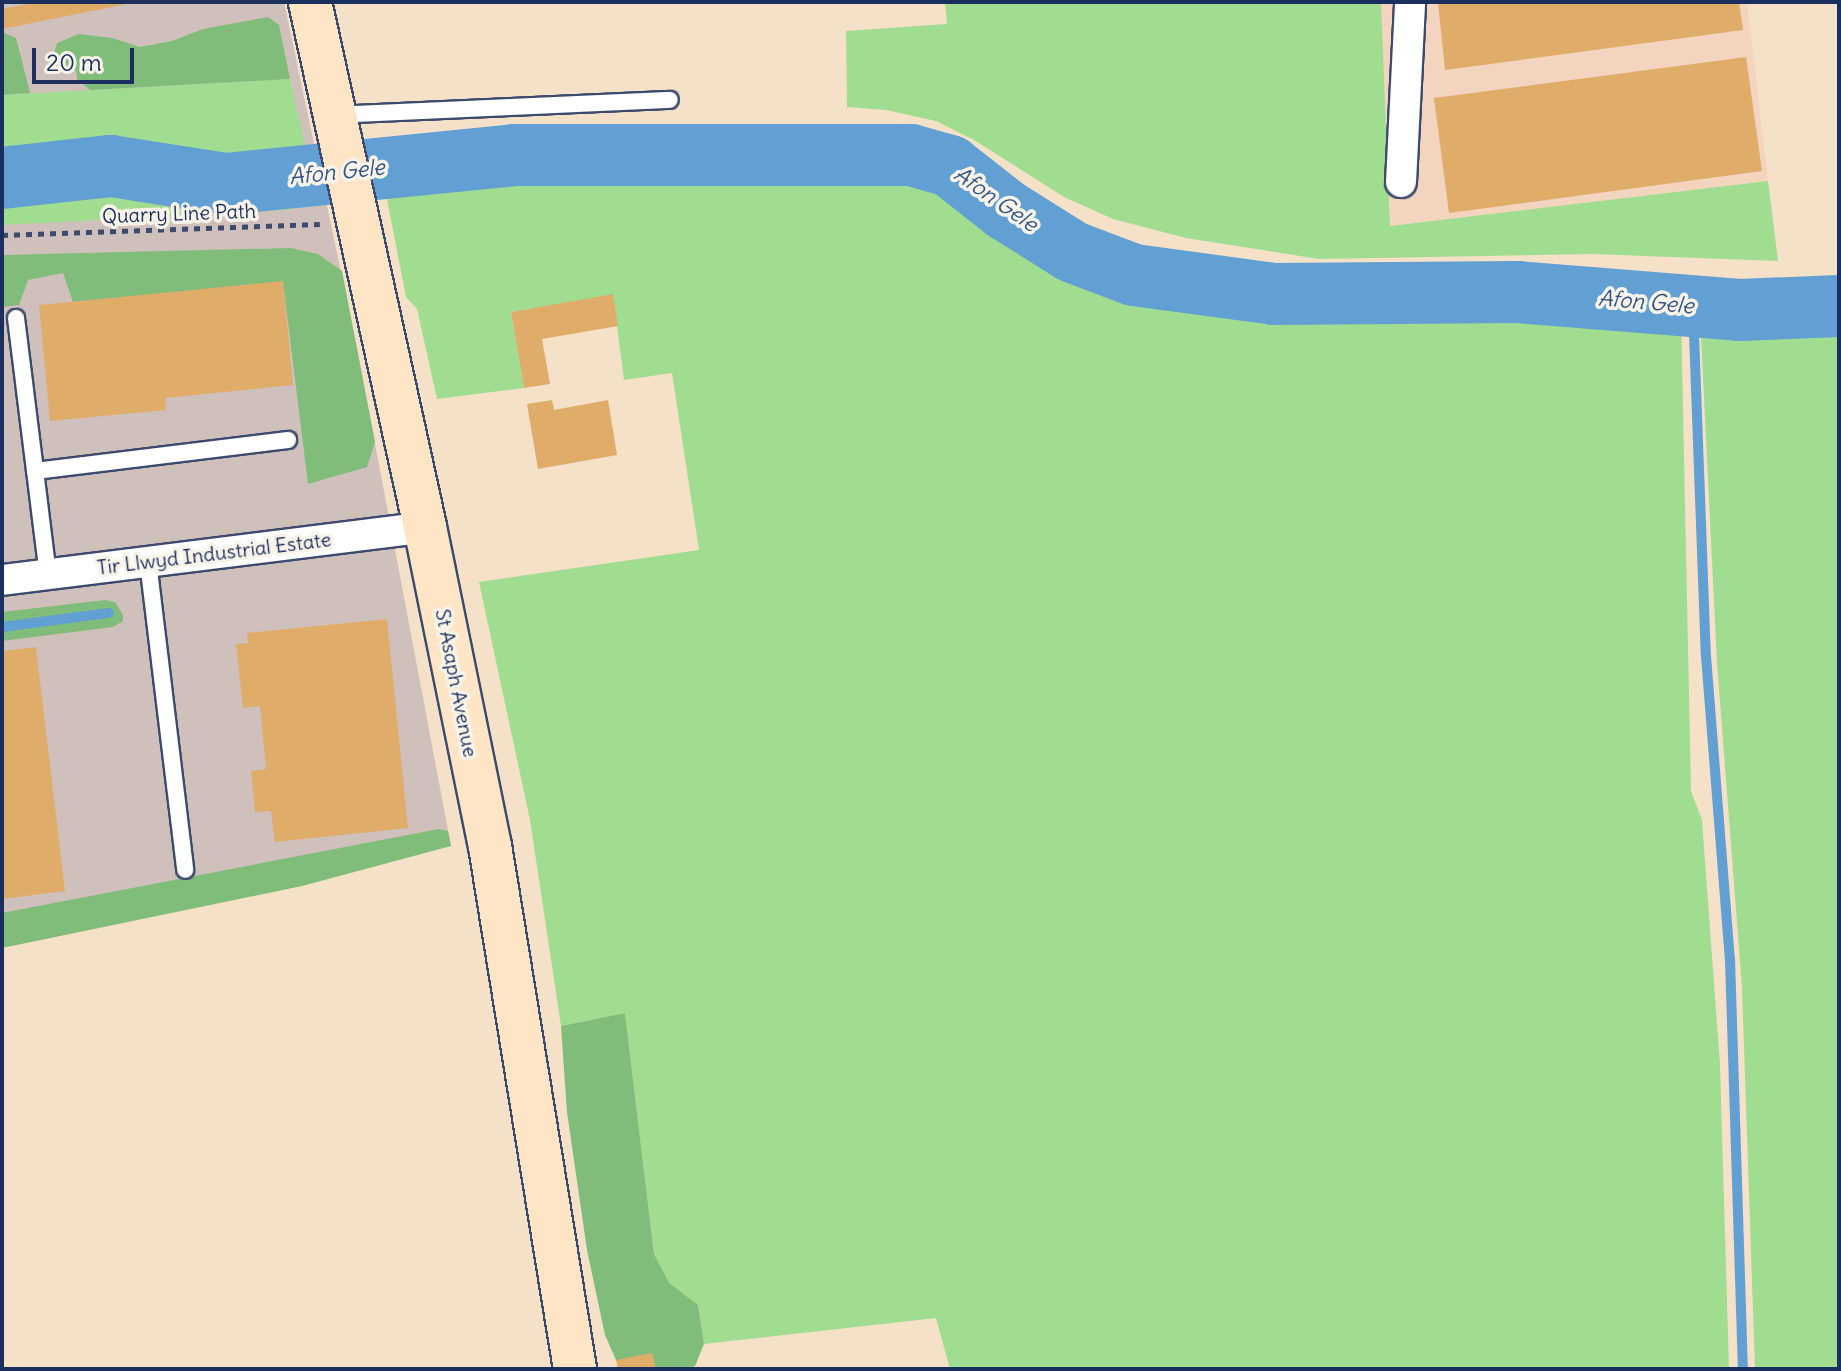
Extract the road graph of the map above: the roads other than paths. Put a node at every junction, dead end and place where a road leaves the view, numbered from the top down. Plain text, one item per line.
1 (310, 2) edge
2 (1410, 2) edge
3 (670, 100) dead end
4 (336, 127) junction
5 (1401, 182) dead end
6 (16, 318) dead end
7 (288, 440) dead end
8 (35, 471) junction
9 (425, 527) junction
10 (148, 562) junction
11 (48, 574) junction
12 (2, 580) edge
13 (185, 870) dead end
14 (575, 1369) edge

1 - 4 street, St Asaph Avenue
2 - 5 street
3 - 4 lane
4 - 9 street, St Asaph Avenue
6 - 8 lane
7 - 8 lane
8 - 11 lane
9 - 10 street, Tir Llwyd Industrial Estate
9 - 14 street, St Asaph Avenue
10 - 11 street, Tir Llwyd Industrial Estate
10 - 13 lane
11 - 12 street, Tir Llwyd Industrial Estate

